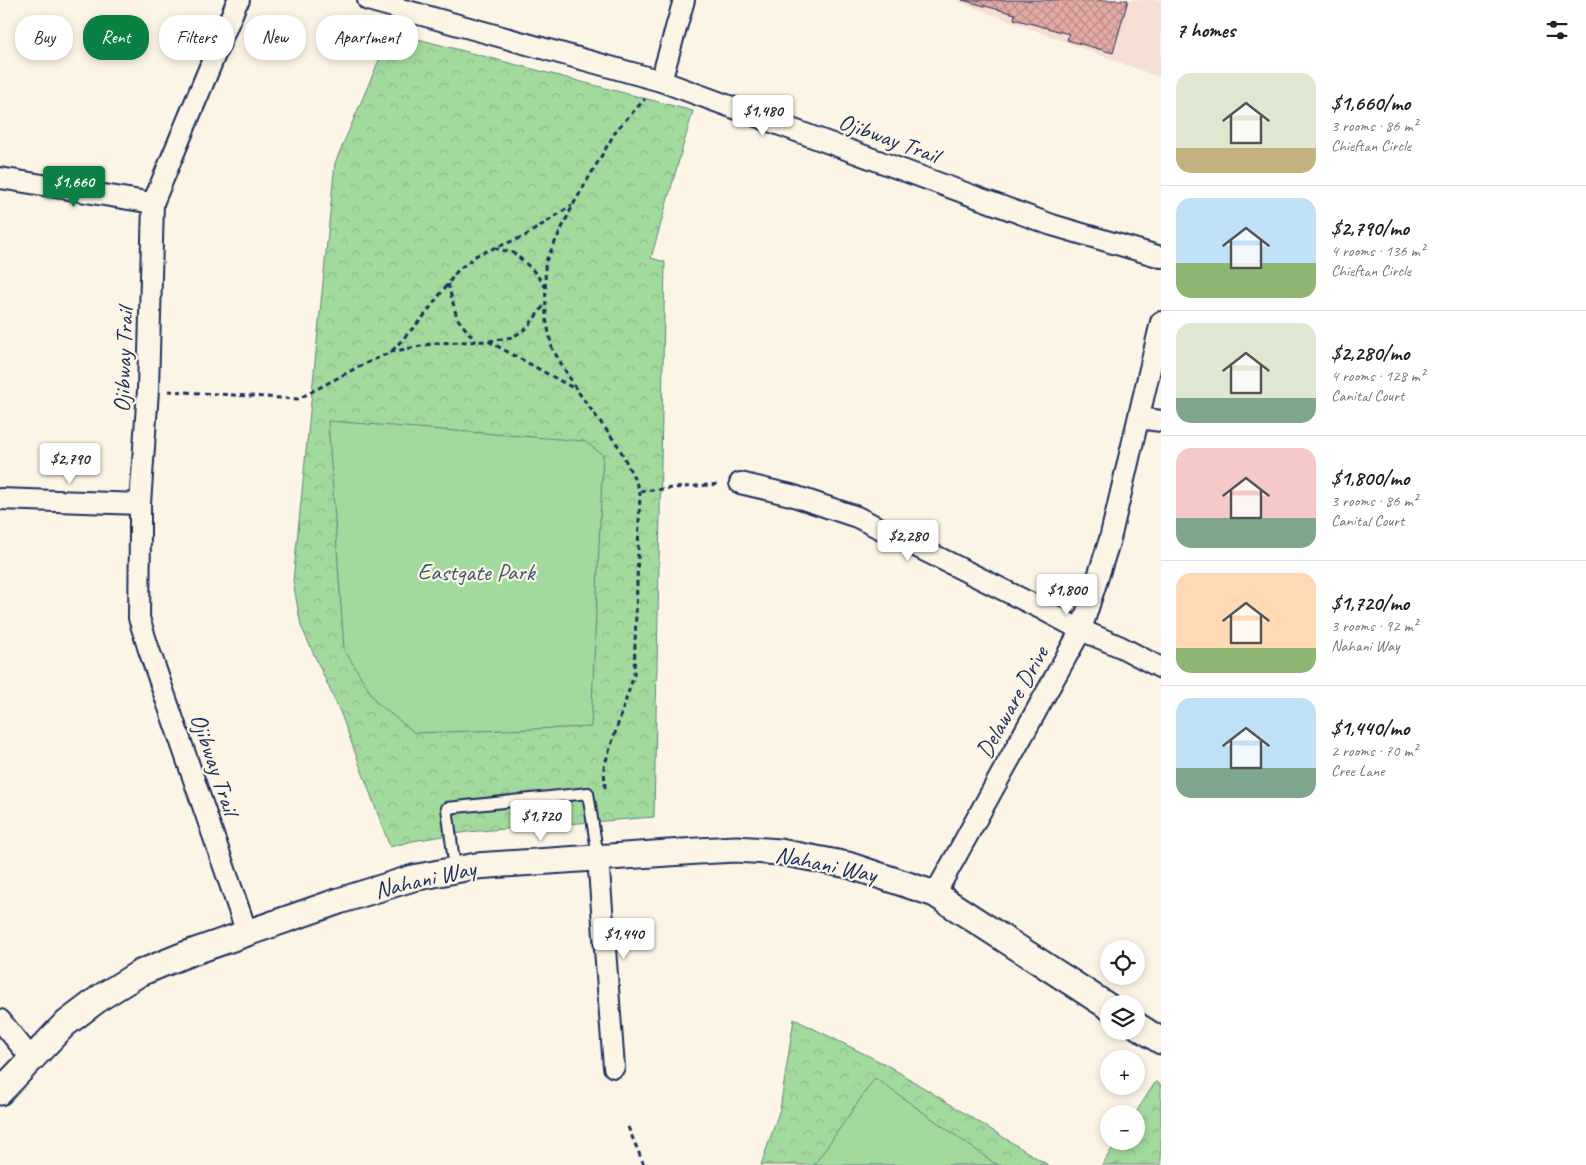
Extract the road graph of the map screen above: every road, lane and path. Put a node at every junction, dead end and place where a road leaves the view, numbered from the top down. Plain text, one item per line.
1 (239, 0) edge
2 (368, 0) edge
3 (684, 0) edge
4 (661, 81) junction
5 (0, 178) edge
6 (153, 203) junction
7 (572, 205) junction
8 (494, 248) junction
9 (1161, 257) edge
10 (448, 284) junction
11 (546, 287) junction
12 (546, 303) junction
13 (1161, 322) edge
14 (488, 341) junction
15 (476, 342) junction
16 (392, 352) junction
17 (576, 389) junction
18 (148, 390) junction
19 (1139, 418) junction
20 (1161, 421) edge
21 (740, 483) joint
22 (640, 491) junction
23 (0, 499) edge
24 (140, 504) junction
25 (1081, 630) junction
26 (1161, 668) edge
27 (605, 792) dead end
28 (598, 857) junction
29 (455, 869) junction
30 (936, 894) junction
31 (247, 933) junction
32 (1100, 1001) edge
33 (0, 1020) edge
34 (1145, 1031) edge
35 (1161, 1041) edge
36 (31, 1058) junction
37 (614, 1067) dead end
38 (0, 1092) edge
39 (628, 1127) dead end
40 (644, 1165) edge

1 - 6 street, Ojibway Trail
2 - 4 street, Ojibway Trail
3 - 4 street
4 - 7 path
4 - 9 street, Ojibway Trail
5 - 6 street
6 - 18 street, Ojibway Trail
7 - 8 path
7 - 11 path
8 - 10 path
8 - 11 path
10 - 15 path
10 - 16 path
11 - 12 path
12 - 14 path
12 - 17 path
13 - 19 street, Delaware Drive
14 - 15 path
14 - 17 path
15 - 16 path
16 - 18 path
17 - 22 path
18 - 24 street, Ojibway Trail
19 - 20 street
19 - 25 street, Delaware Drive
21 - 22 path
21 - 25 street
22 - 27 path
23 - 24 street
24 - 31 street, Ojibway Trail
25 - 26 street
25 - 30 street, Delaware Drive
28 - 29 street, Nahani Way
28 - 29 lane
28 - 30 street, Nahani Way
28 - 37 street
29 - 31 street, Nahani Way
30 - 32 street, Nahani Way
31 - 36 street, Nahani Way
33 - 36 street
34 - 35 street
36 - 38 street, Nahani Way
39 - 40 path

